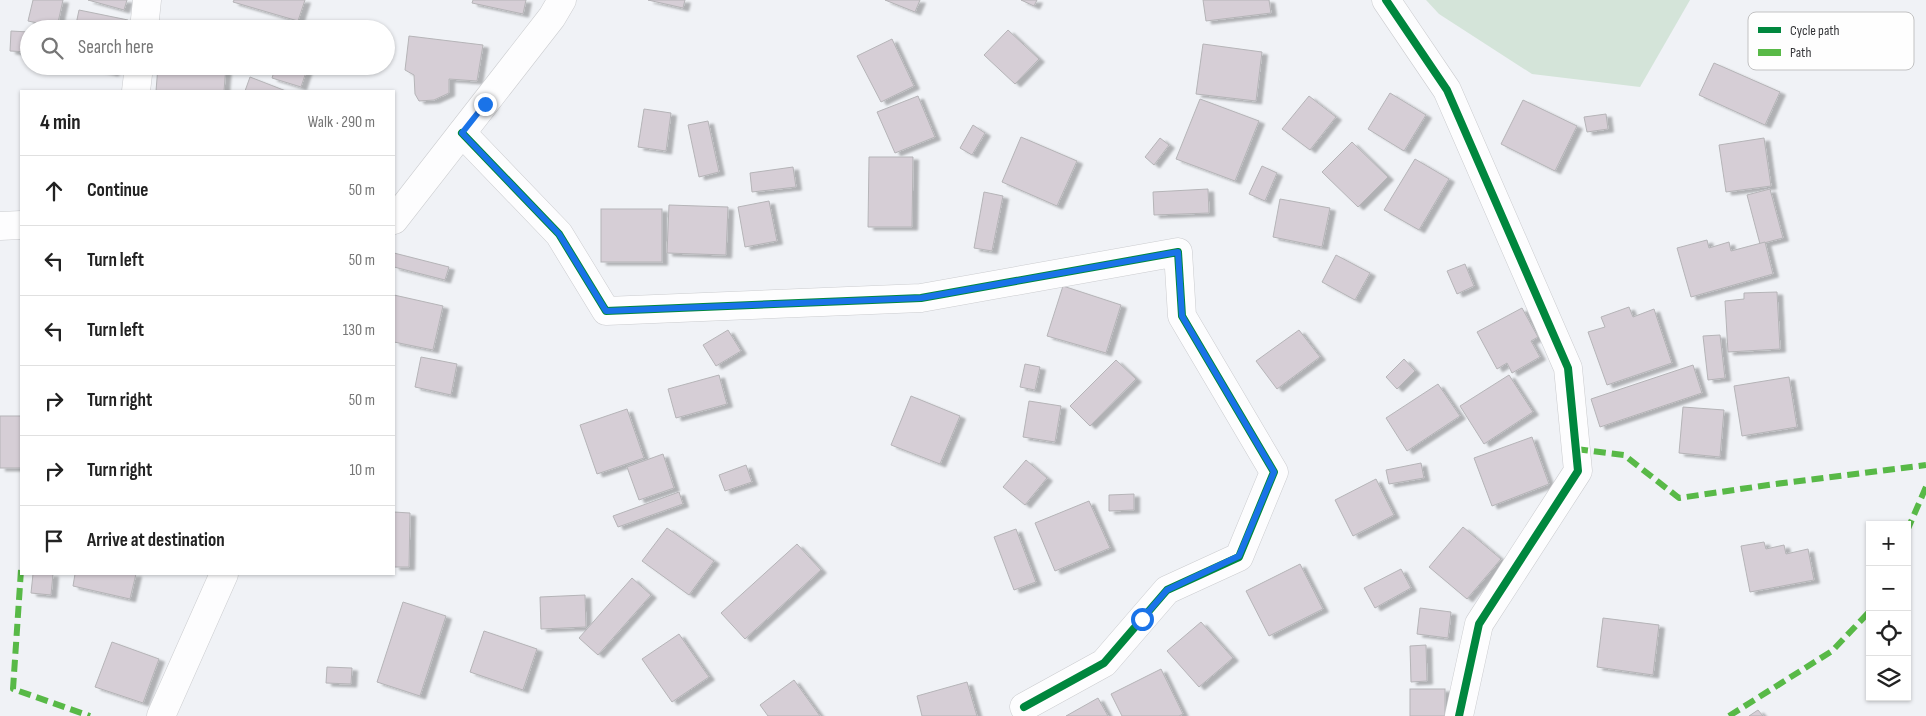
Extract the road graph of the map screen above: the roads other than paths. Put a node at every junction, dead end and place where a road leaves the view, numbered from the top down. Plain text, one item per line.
1 (147, 0) edge
2 (562, 0) edge
3 (1386, 0) edge
4 (145, 20) edge
5 (138, 75) edge
6 (136, 90) edge
7 (462, 133) junction
8 (395, 219) edge
9 (20, 225) edge
10 (0, 226) edge
11 (224, 575) edge
12 (1024, 707) dead end
13 (162, 716) edge
14 (1459, 716) edge

1 - 4 street
2 - 7 street
3 - 14 street
5 - 6 street
7 - 8 street
7 - 12 street
9 - 10 street
11 - 13 street

